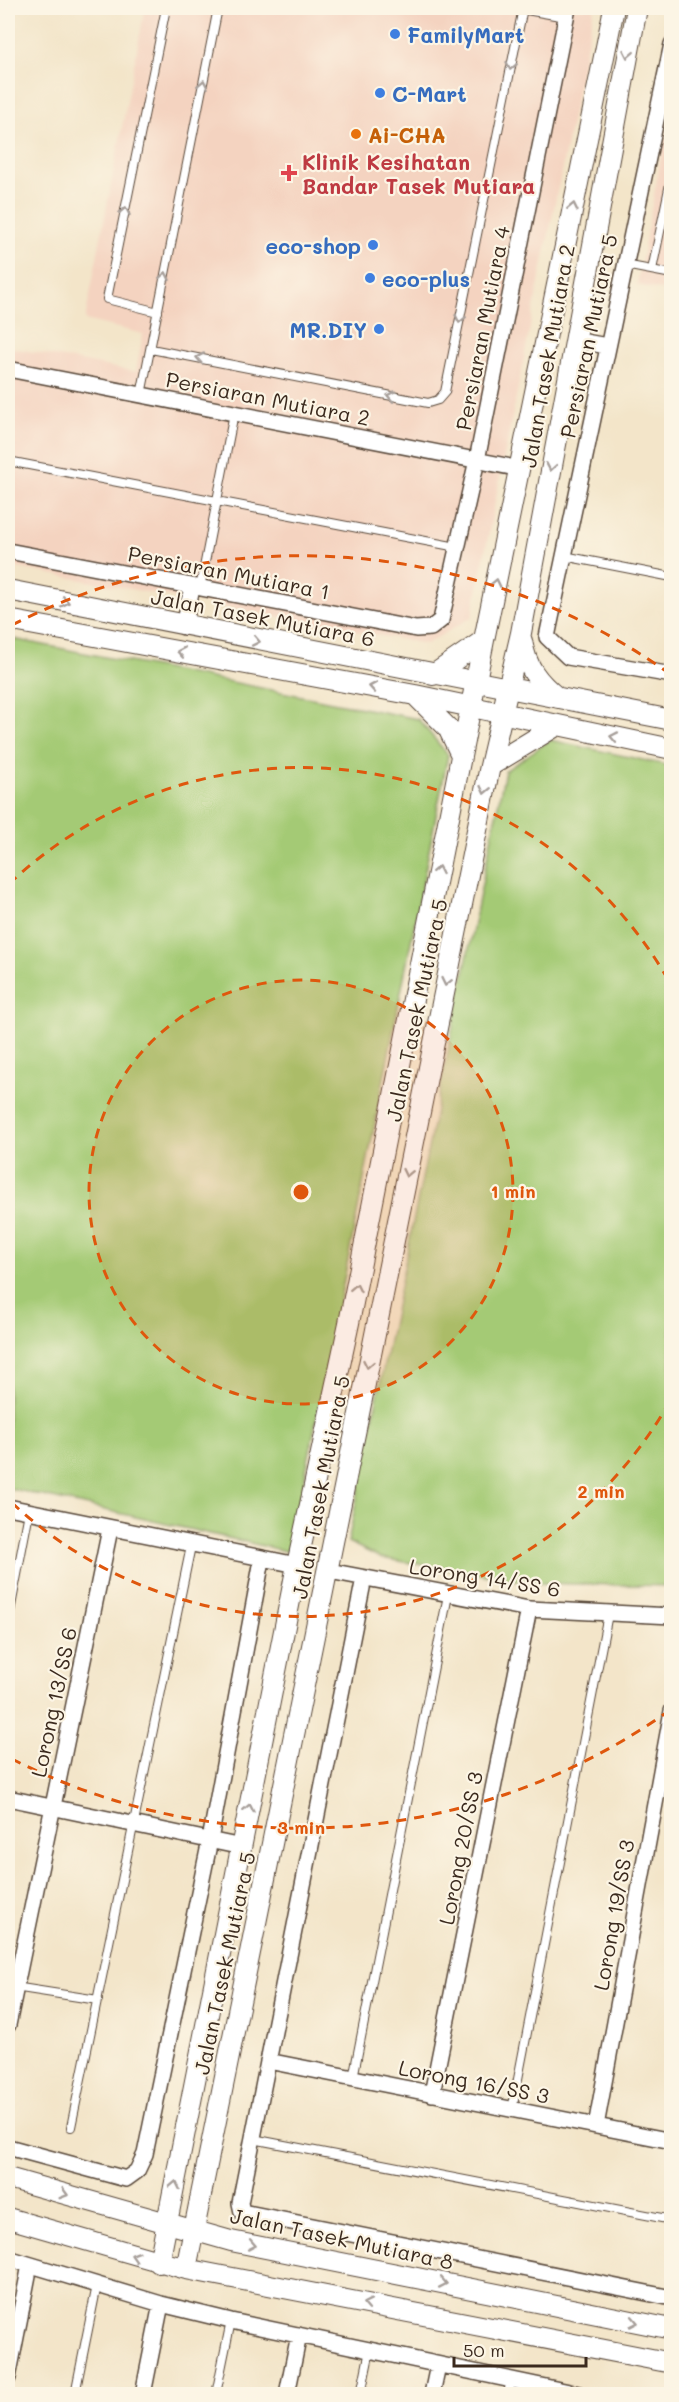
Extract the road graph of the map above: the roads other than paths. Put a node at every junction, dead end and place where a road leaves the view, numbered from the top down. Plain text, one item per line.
1 (166, 8) edge
2 (218, 8) edge
3 (521, 8) edge
4 (614, 8) edge
5 (637, 8) edge
6 (567, 12) edge
7 (672, 44) edge
8 (596, 96) junction
9 (619, 100) junction
10 (672, 174) edge
11 (625, 265) junction
12 (652, 270) junction
13 (672, 274) edge
14 (158, 312) junction
15 (574, 340) junction
16 (607, 346) junction
17 (151, 349) junction
18 (8, 369) edge
19 (141, 395) junction
20 (234, 413) junction
21 (477, 460) junction
22 (8, 461) edge
23 (521, 469) junction
24 (218, 500) junction
25 (458, 547) junction
26 (8, 551) edge
27 (562, 556) junction
28 (672, 577) edge
29 (196, 588) junction
30 (8, 590) edge
31 (8, 620) edge
32 (441, 620) joint
33 (184, 627) junction
34 (521, 633) junction
35 (484, 640) junction
36 (433, 675) junction
37 (672, 675) edge
38 (476, 683) junction
39 (509, 690) junction
40 (415, 695) junction
41 (559, 698) junction
42 (472, 707) junction
43 (503, 713) junction
44 (672, 720) edge
45 (556, 726) junction
46 (672, 749) edge
47 (461, 755) junction
48 (490, 766) junction
49 (349, 1323) junction
50 (376, 1326) junction
51 (8, 1507) edge
52 (29, 1512) junction
53 (110, 1529) junction
54 (191, 1546) junction
55 (262, 1560) junction
56 (297, 1565) junction
57 (329, 1571) junction
58 (364, 1578) junction
59 (448, 1595) junction
60 (529, 1610) junction
61 (608, 1614) junction
62 (672, 1616) edge
63 (8, 1622) edge
64 (672, 1711) edge
65 (8, 1798) edge
66 (52, 1808) junction
67 (134, 1825) junction
68 (214, 1841) junction
69 (240, 1846) junction
70 (11, 1987) edge
71 (98, 2000) junction
72 (8, 2025) edge
73 (268, 2061) junction
74 (352, 2078) junction
75 (432, 2094) junction
76 (512, 2110) junction
77 (596, 2126) junction
78 (71, 2127) dead end
79 (253, 2139) junction
80 (672, 2141) edge
81 (8, 2147) edge
82 (8, 2178) edge
83 (8, 2218) edge
84 (672, 2220) edge
85 (168, 2223) junction
86 (194, 2231) junction
87 (8, 2258) edge
88 (159, 2263) junction
89 (30, 2265) junction
90 (186, 2270) junction
91 (97, 2284) junction
92 (672, 2298) edge
93 (161, 2304) junction
94 (231, 2321) junction
95 (672, 2329) edge
96 (299, 2335) junction
97 (370, 2350) junction
98 (672, 2363) edge
99 (438, 2365) junction
100 (8, 2378) edge
101 (510, 2387) edge
102 (75, 2394) edge
103 (143, 2394) edge
104 (216, 2394) edge
105 (287, 2394) edge
106 (361, 2394) edge
107 (432, 2394) edge
108 (578, 2394) edge

14 -> 1 lane
14 -> 2 lane
3 - 6 lane
3 -> 17 lane
4 - 8 street, Jalan Tasek Mutiara 2
5 -> 9 street, Jalan Tasek Mutiara 2
6 - 21 street, Persiaran Mutiara 4
7 - 11 street, Persiaran Mutiara 5
8 - 9 street
23 -> 8 street, Jalan Tasek Mutiara 2
9 - 15 street, Jalan Tasek Mutiara 2
10 - 12 lane
11 - 12 lane
11 - 16 street, Persiaran Mutiara 5
12 - 13 lane
14 - 17 lane
15 - 16 street
15 -> 34 street, Jalan Tasek Mutiara 2
16 - 27 street, Persiaran Mutiara 5
17 - 19 lane
18 - 19 street, Persiaran Mutiara 2
19 - 20 street, Persiaran Mutiara 2
20 - 21 street, Persiaran Mutiara 2
20 - 24 lane
21 - 23 street, Persiaran Mutiara 2
21 - 25 street, Persiaran Mutiara 4
22 - 24 lane
35 -> 23 street, Jalan Tasek Mutiara 2
24 - 25 lane
24 - 29 lane
25 - 32 street, Persiaran Mutiara 4
26 - 29 street, Persiaran Mutiara 1
27 - 28 lane
27 - 37 street, Persiaran Mutiara 5
29 - 32 street, Persiaran Mutiara 1
29 - 33 street
30 -> 33 street, Jalan Tasek Mutiara 6
40 -> 31 street
33 -> 36 street, Jalan Tasek Mutiara 6
34 - 39 street, Jalan Tasek Mutiara 2
34 - 41 street
35 - 36 street
35 - 38 street, Jalan Tasek Mutiara 2
36 - 38 street, Jalan Tasek Mutiara 6
38 - 39 street, Jalan Tasek Mutiara 6
38 - 42 street, Jalan Tasek Mutiara 2
39 - 41 street, Jalan Tasek Mutiara 6
39 - 43 street, Jalan Tasek Mutiara 2
40 - 42 street
40 - 47 street
41 - 44 street, Jalan Tasek Mutiara 6
42 - 43 street
42 - 47 street, Jalan Tasek Mutiara 5
43 - 45 street
43 - 48 street, Jalan Tasek Mutiara 5
46 -> 45 street
45 - 48 street
49 -> 47 street, Jalan Tasek Mutiara 5
48 -> 50 street, Jalan Tasek Mutiara 5
49 - 50 street
49 - 56 street, Jalan Tasek Mutiara 5
50 -> 57 street, Jalan Tasek Mutiara 5
51 - 52 street
52 - 53 street
52 - 63 lane
53 - 54 street
53 - 66 street, Lorong 13/SS 6
54 - 55 street
54 - 67 lane
55 - 56 street
55 - 68 street, Jalan Tasek Mutiara 5
69 -> 56 street, Jalan Tasek Mutiara 5
57 - 58 street, Lorong 14/SS 6
57 - 86 street, Jalan Tasek Mutiara 5
58 - 59 street, Lorong 14/SS 6
58 - 73 street
59 - 60 street, Lorong 14/SS 6
59 - 74 lane
60 - 61 street, Lorong 14/SS 6
60 - 75 street, Lorong 20/SS 3
61 - 62 street, Lorong 14/SS 6
61 - 76 lane
64 - 77 street, Lorong 19/SS 3
65 - 66 street
66 - 67 street
66 - 70 street, Lorong 13/SS 6
67 - 68 street
67 - 71 lane
68 - 69 street
68 - 81 street, Jalan Tasek Mutiara 5
85 -> 69 street, Jalan Tasek Mutiara 5
70 - 71 lane
70 - 72 street, Lorong 13/SS 6
71 - 78 lane
73 - 74 street, Lorong 16/SS 3
73 - 79 street
74 - 75 street, Lorong 16/SS 3
75 - 76 street, Lorong 16/SS 3
76 - 77 street, Lorong 16/SS 3
77 - 80 street, Lorong 16/SS 3
79 - 84 lane
79 - 92 street
82 -> 85 street, Jalan Tasek Mutiara 8
88 -> 83 street
85 - 86 street, Jalan Tasek Mutiara 8
85 - 88 street, Jalan Tasek Mutiara 5
86 - 90 street, Jalan Tasek Mutiara 5
86 -> 95 street, Jalan Tasek Mutiara 8
87 - 89 street
88 - 90 street
89 - 91 street
89 - 100 street
98 -> 90 street
91 - 93 street
91 - 102 lane
93 - 94 street
93 - 103 street
94 - 96 street
94 - 104 lane
96 - 97 street
96 - 105 street
97 - 99 street
97 - 106 lane
99 - 101 street
99 - 107 street
101 - 108 street

